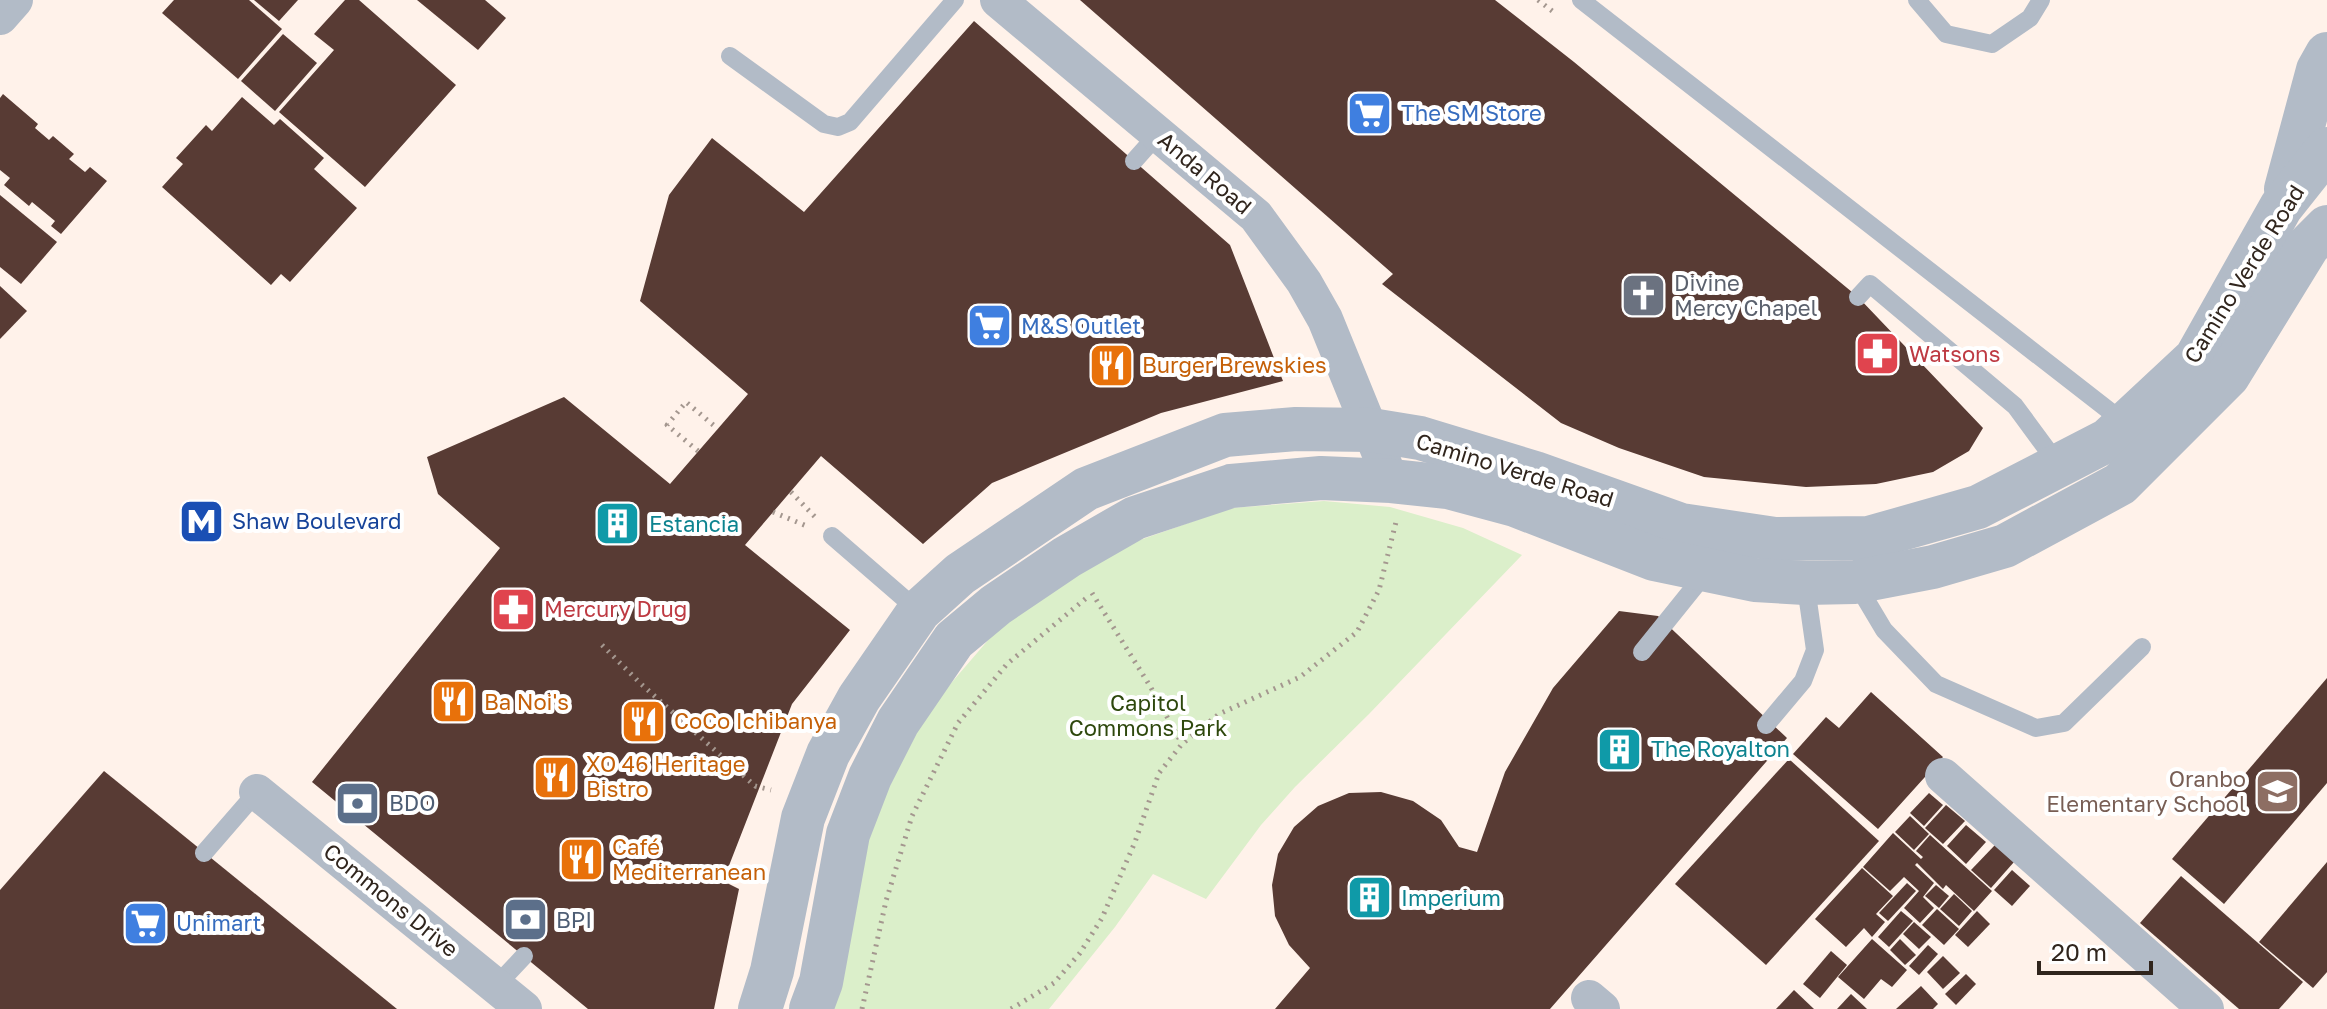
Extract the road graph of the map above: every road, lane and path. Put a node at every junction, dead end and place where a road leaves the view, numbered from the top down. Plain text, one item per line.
1 (15, 0) edge
2 (955, 0) edge
3 (998, 0) edge
4 (1538, 0) edge
5 (1581, 0) edge
6 (1917, 0) edge
7 (2041, 0) edge
8 (0, 17) edge
9 (1563, 20) dead end
10 (2327, 54) edge
11 (730, 56) dead end
12 (1158, 134) junction
13 (2327, 149) edge
14 (1134, 161) dead end
15 (2281, 207) junction
16 (2327, 227) edge
17 (1858, 297) dead end
18 (2125, 423) junction
19 (718, 429) dead end
20 (1371, 430) junction
21 (698, 451) dead end
22 (2071, 483) junction
23 (1387, 499) junction
24 (773, 512) dead end
25 (832, 536) joint
26 (1850, 560) junction
27 (1803, 561) junction
28 (1708, 570) junction
29 (1103, 586) dead end
30 (1092, 593) junction
31 (936, 626) junction
32 (602, 645) dead end
33 (2142, 647) dead end
34 (1642, 652) dead end
35 (1766, 725) dead end
36 (1182, 744) junction
37 (1943, 776) dead end
38 (771, 790) dead end
39 (257, 792) joint
40 (204, 853) dead end
41 (524, 956) dead end
42 (496, 986) junction
43 (524, 1009) edge
44 (760, 1009) edge
45 (811, 1009) edge
46 (862, 1009) edge
47 (1011, 1009) edge
48 (2206, 1009) edge

1 - 8 street
2 - 11 lane
3 - 12 street, Anda Road
4 - 9 path
5 - 18 lane
6 - 7 lane
10 - 15 street
12 - 14 lane
12 - 20 street, Anda Road
13 - 15 street, Camino Verde Road
15 - 18 street, Camino Verde Road
16 - 22 street, Camino Verde Road
17 - 22 lane
18 - 22 street, Camino Verde Road
19 - 21 path
20 - 23 street, Anda Road
20 - 27 street, Camino Verde Road
20 - 31 street, Camino Verde Road
22 - 26 street, Camino Verde Road
23 - 28 street, Camino Verde Road
23 - 31 street, Camino Verde Road
23 - 36 path
24 - 25 path
25 - 31 lane
26 - 27 street, Camino Verde Road
26 - 33 lane
27 - 28 street, Camino Verde Road
27 - 35 lane
28 - 34 lane
29 - 30 path
30 - 36 path
30 - 46 path
31 - 44 street, Camino Verde Road
31 - 45 street, Camino Verde Road
32 - 38 path
36 - 47 path
37 - 48 street
39 - 40 lane
39 - 42 street, Commons Drive
41 - 42 lane
42 - 43 street, Commons Drive

